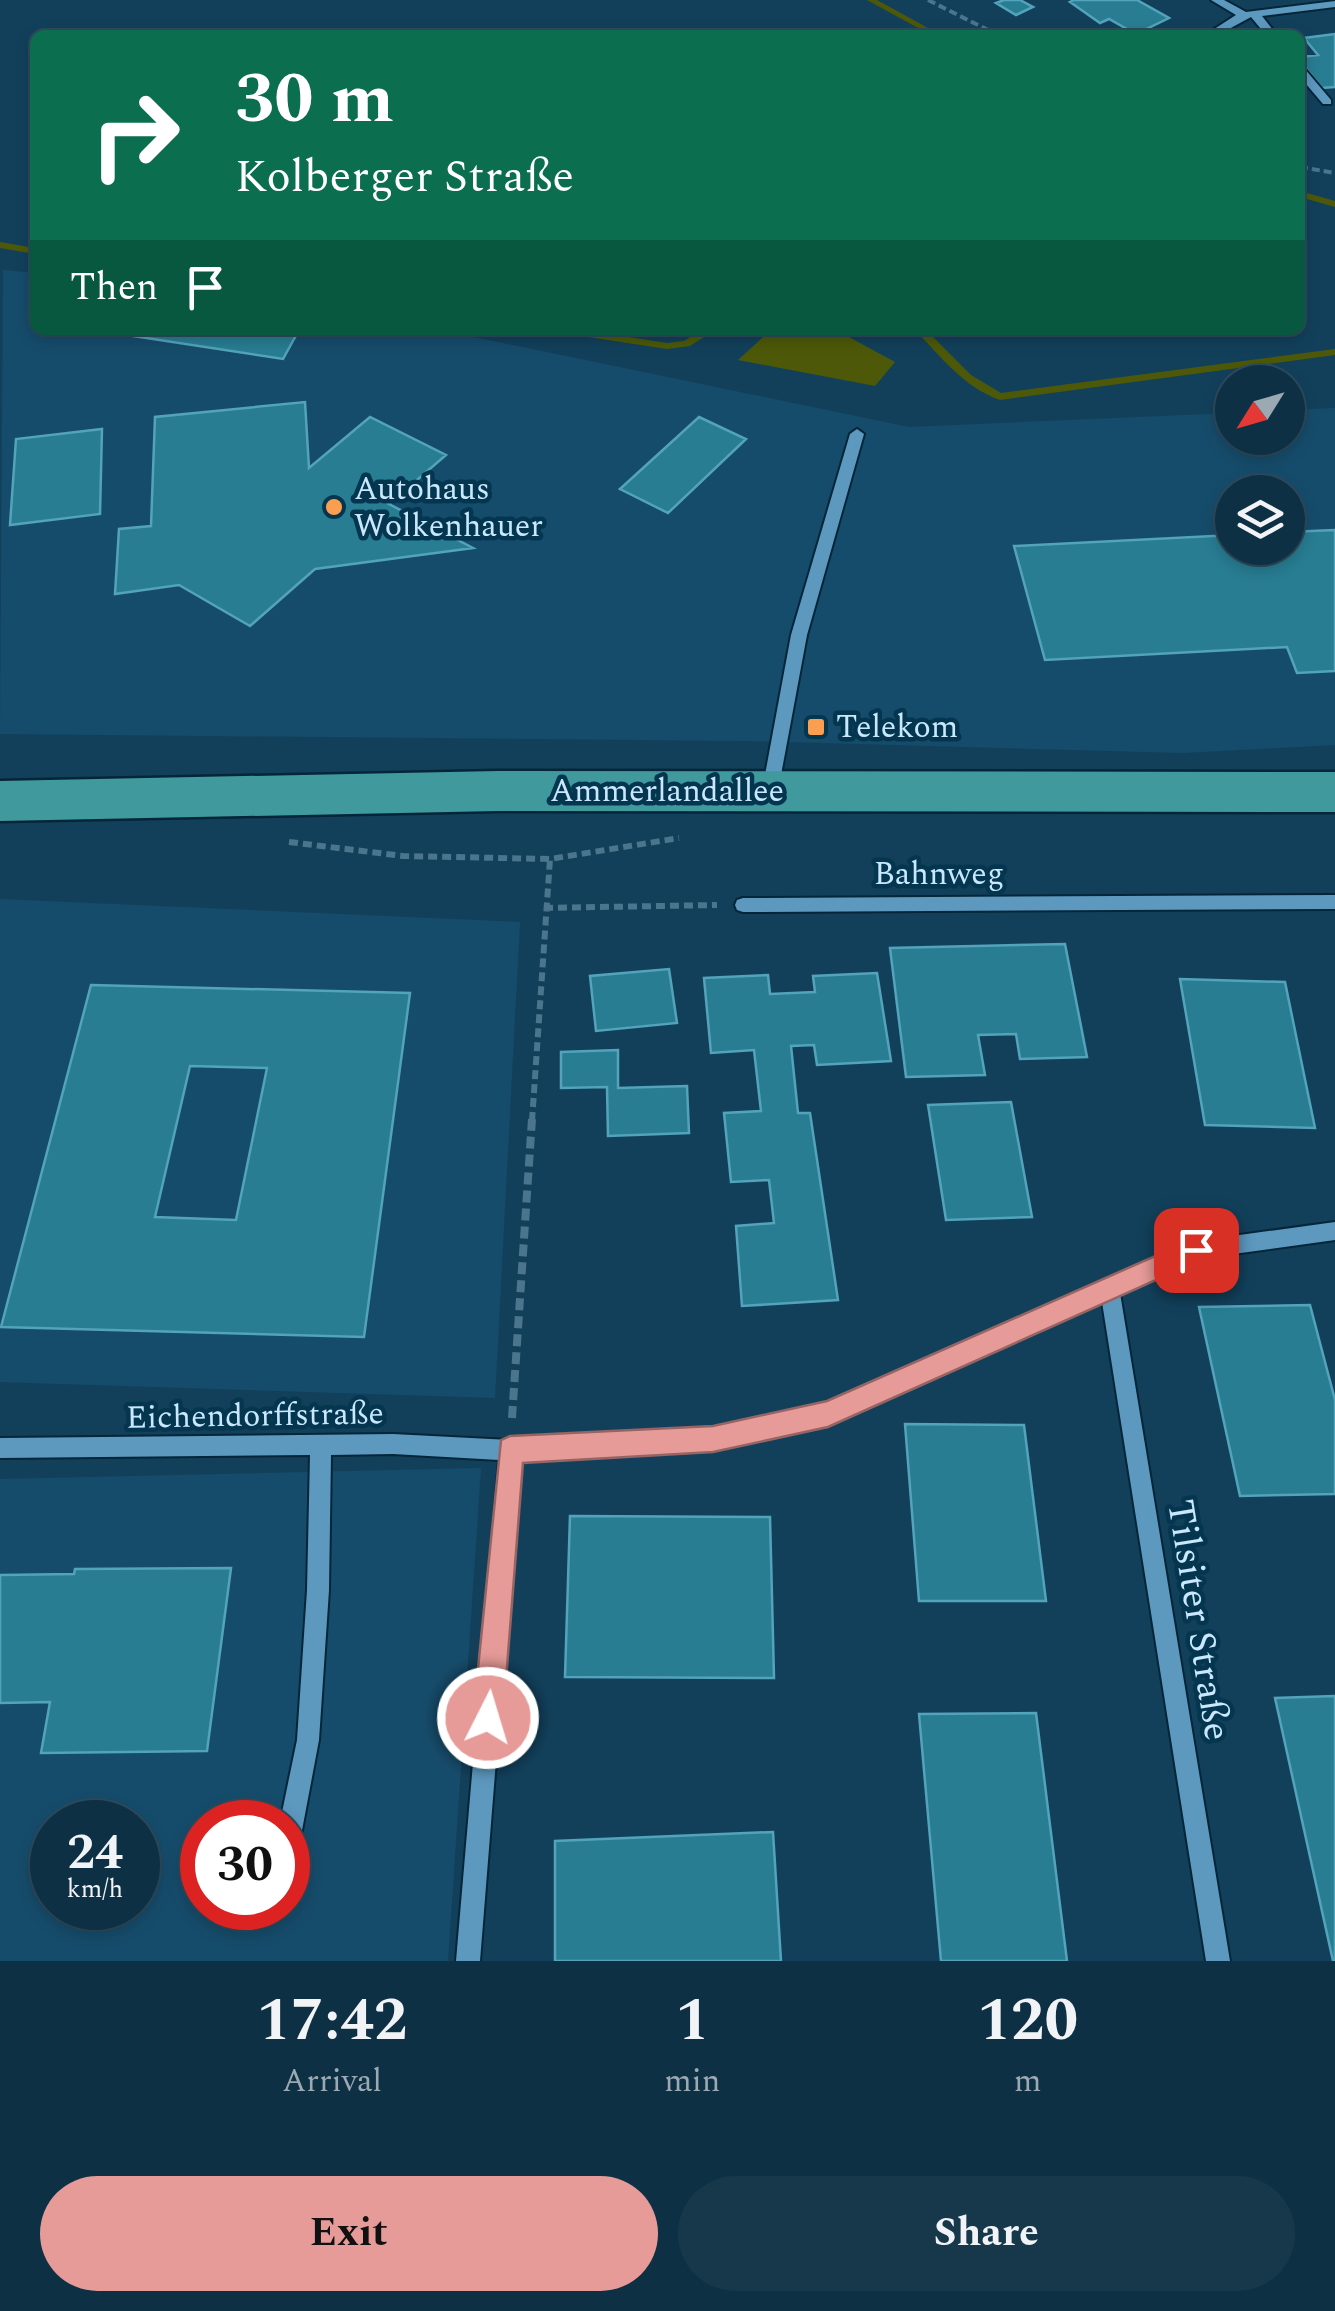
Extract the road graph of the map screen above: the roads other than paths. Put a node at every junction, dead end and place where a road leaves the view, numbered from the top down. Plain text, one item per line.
1 (1216, 0) edge
2 (1335, 4) edge
3 (1249, 14) junction
4 (1219, 30) edge
5 (1267, 30) edge
6 (1305, 76) edge
7 (1327, 102) dead end
8 (858, 434) dead end
9 (770, 791) junction
10 (1335, 792) edge
11 (0, 800) edge
12 (1335, 902) edge
13 (744, 905) road end
14 (1335, 1231) edge
15 (1110, 1290) junction
16 (321, 1446) junction
17 (0, 1448) edge
18 (510, 1450) junction
19 (296, 1800) edge
20 (468, 1961) edge
21 (1218, 1961) edge

1 - 3 street
2 - 3 street
3 - 4 street
3 - 5 street
6 - 7 street
8 - 9 street
9 - 10 main road, Ammerlandallee
9 - 11 main road, Ammerlandallee
12 - 13 street, Bahnweg
14 - 15 street, Eichendorffstraße
15 - 18 street, Eichendorffstraße
15 - 21 street, Tilsiter Straße
16 - 17 street, Eichendorffstraße
16 - 18 street, Eichendorffstraße
16 - 19 street
18 - 20 street

